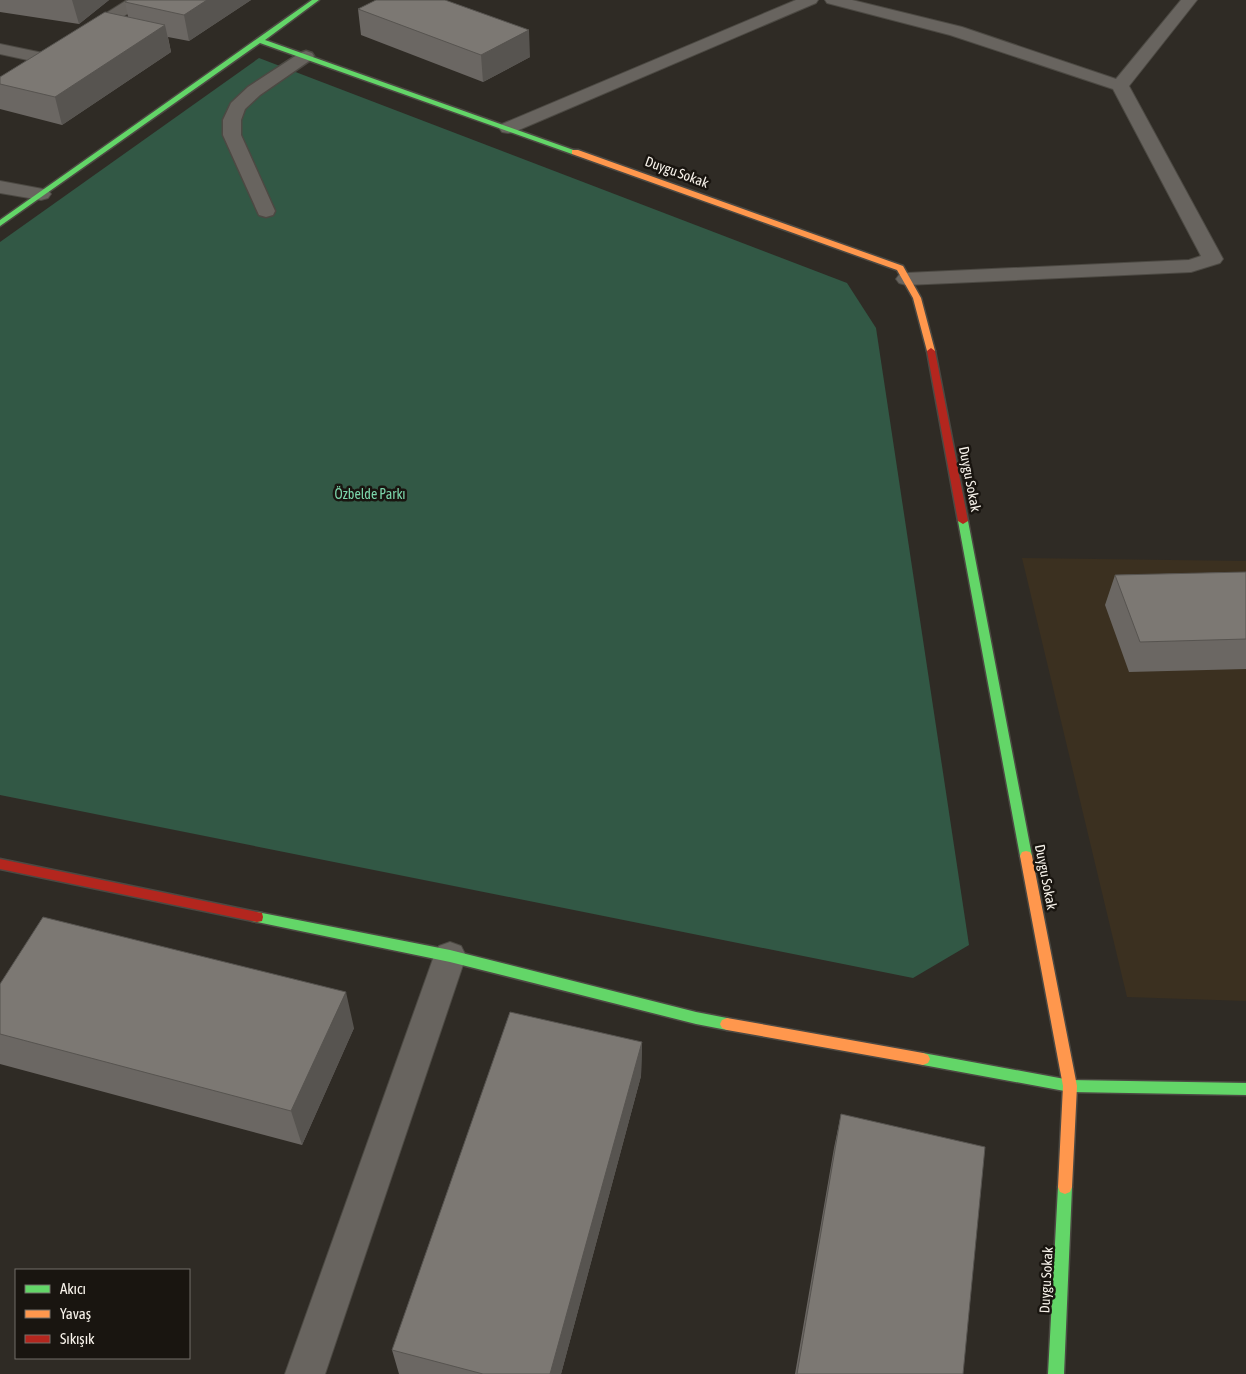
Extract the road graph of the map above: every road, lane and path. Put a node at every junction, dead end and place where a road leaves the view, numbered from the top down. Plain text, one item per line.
1 (138, 0) edge
2 (316, 0) edge
3 (810, 0) edge
4 (833, 0) edge
5 (1189, 0) edge
6 (259, 40) junction
7 (0, 49) edge
8 (306, 56) junction
9 (1120, 86) junction
10 (508, 128) junction
11 (0, 187) edge
12 (41, 194) junction
13 (266, 211) dead end
14 (0, 224) edge
15 (906, 279) junction
16 (0, 864) edge
17 (450, 956) junction
18 (1070, 1086) junction
19 (1246, 1089) edge
20 (305, 1374) edge
21 (1056, 1374) edge

1 - 7 street
2 - 6 street
3 - 10 street
4 - 9 street
5 - 9 street
6 - 8 street, Duygu Sokak
6 - 12 street
8 - 10 street, Duygu Sokak
8 - 13 lane
9 - 15 street
10 - 15 street, Duygu Sokak
11 - 12 street
12 - 14 street
15 - 18 street, Duygu Sokak
16 - 17 street
17 - 18 street
17 - 20 street
18 - 19 street
18 - 21 street, Duygu Sokak

